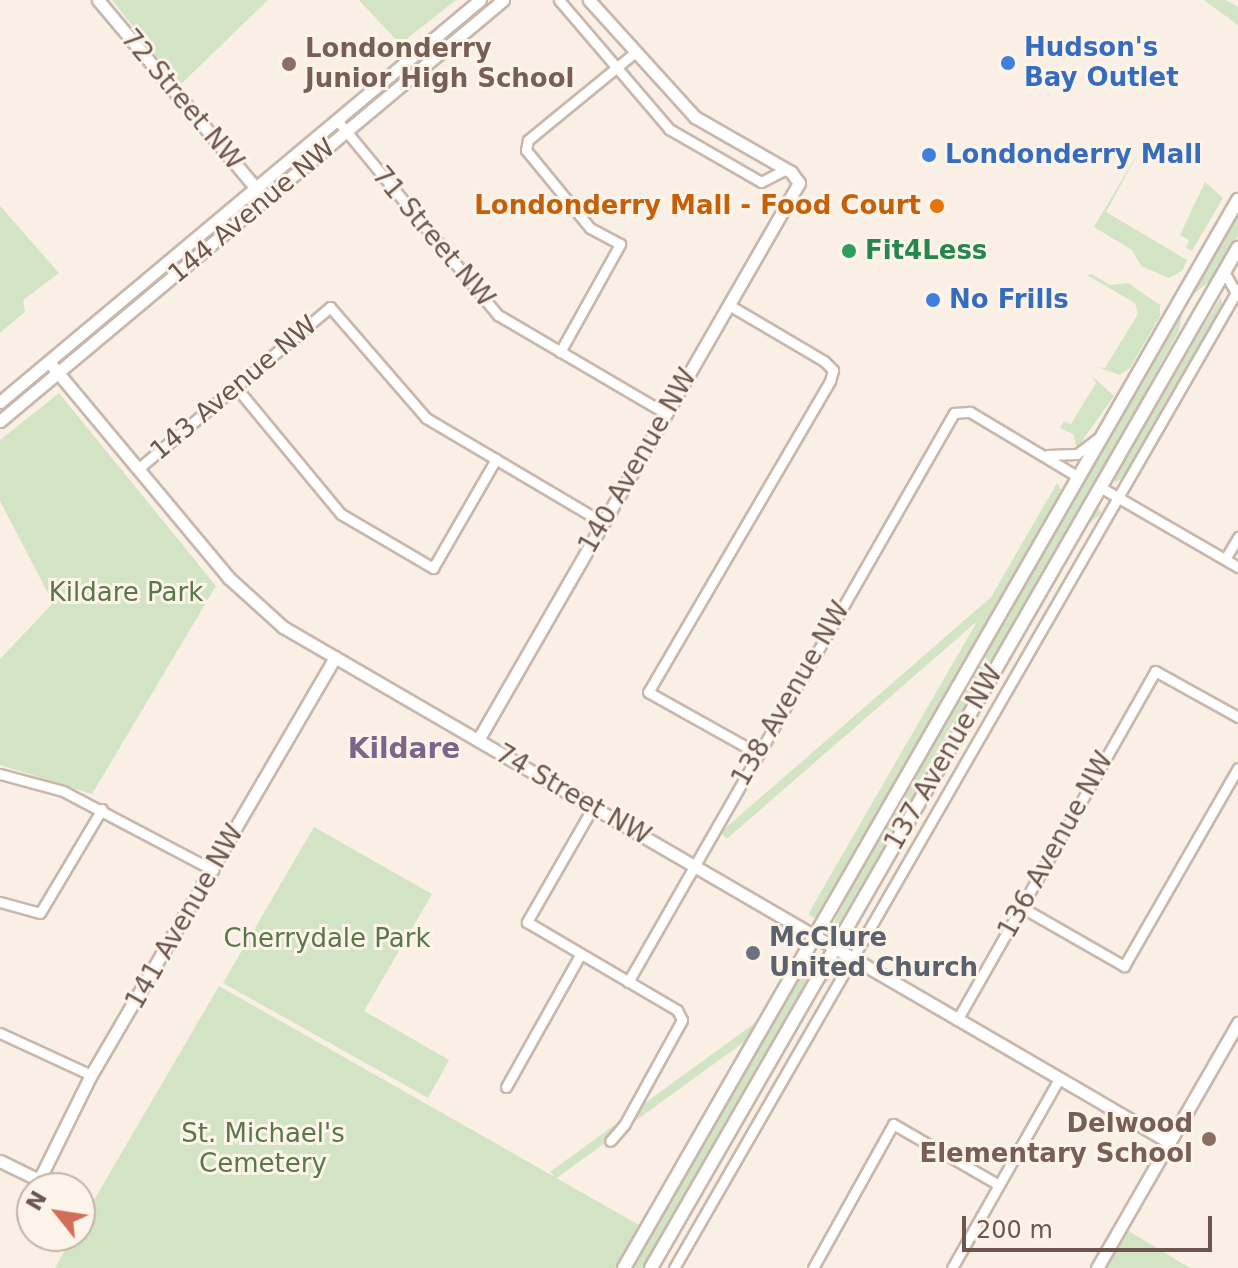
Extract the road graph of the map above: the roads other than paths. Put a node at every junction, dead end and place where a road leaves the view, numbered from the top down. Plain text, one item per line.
1 (98, 0) edge
2 (480, 0) edge
3 (503, 0) edge
4 (559, 0) edge
5 (589, 0) edge
6 (633, 54) junction
7 (614, 69) junction
8 (337, 120) junction
9 (347, 131) junction
10 (786, 169) junction
11 (256, 188) junction
12 (265, 200) junction
13 (1238, 200) edge
14 (1238, 248) edge
15 (1224, 272) junction
16 (1213, 291) junction
17 (1237, 292) edge
18 (729, 305) junction
19 (560, 352) junction
20 (49, 362) junction
21 (58, 373) junction
22 (235, 386) junction
23 (0, 402) edge
24 (665, 413) junction
25 (0, 421) edge
26 (1104, 433) junction
27 (1040, 453) junction
28 (496, 459) junction
29 (139, 468) junction
30 (1078, 477) junction
31 (1100, 487) junction
32 (1118, 497) junction
33 (602, 522) junction
34 (1238, 537) edge
35 (1225, 559) junction
36 (1238, 567) edge
37 (335, 657) junction
38 (1238, 717) edge
39 (478, 740) junction
40 (757, 753) junction
41 (1238, 768) edge
42 (0, 774) edge
43 (593, 807) junction
44 (102, 809) junction
45 (694, 865) junction
46 (213, 870) junction
47 (0, 902) edge
48 (1021, 907) junction
49 (815, 936) junction
50 (835, 947) junction
51 (580, 955) junction
52 (852, 958) junction
53 (628, 982) junction
54 (957, 1020) junction
55 (1237, 1029) edge
56 (0, 1033) edge
57 (91, 1075) junction
58 (1059, 1079) junction
59 (506, 1087) dead end
60 (610, 1141) dead end
61 (1169, 1142) junction
62 (0, 1161) edge
63 (999, 1185) junction
64 (624, 1268) edge
65 (651, 1268) edge
66 (674, 1268) edge
67 (813, 1268) edge
68 (952, 1268) edge
69 (1097, 1268) edge

1 - 11 street, 72 Street NW
2 - 8 street, 144 Avenue NW
3 - 9 street, 144 Avenue NW
4 - 7 street
5 - 6 street
6 - 7 street
6 - 10 street
7 - 10 street
7 - 19 street
8 - 9 street, 71 Street NW
8 - 11 street, 144 Avenue NW
9 - 12 street, 144 Avenue NW
9 - 19 street, 71 Street NW
10 - 18 street, 140 Avenue NW
11 - 12 street, 72 Street NW
11 - 20 street, 144 Avenue NW
12 - 21 street, 144 Avenue NW
13 - 26 main road, 137 Avenue NW
14 - 15 main road, 137 Avenue NW
15 - 16 main road, 137 Avenue NW
15 - 17 street
16 - 17 street
16 - 31 main road, 137 Avenue NW
17 - 32 street, 137 Avenue NW
18 - 24 street, 140 Avenue NW
18 - 40 street
19 - 24 street, 71 Street NW
20 - 21 street, 74 Street NW
20 - 23 street, 144 Avenue NW
21 - 25 street, 144 Avenue NW
21 - 29 street, 74 Street NW
22 - 28 street, 143 Avenue NW
22 - 28 street
22 - 29 street, 143 Avenue NW
24 - 33 street, 140 Avenue NW
26 - 27 street, 137 Avenue NW
26 - 30 main road, 137 Avenue NW
27 - 30 street
27 - 40 street, 138 Avenue NW
28 - 33 street
29 - 37 street, 74 Street NW
30 - 49 main road, 137 Avenue NW
31 - 32 street
31 - 50 main road, 137 Avenue NW
32 - 35 street
32 - 52 street, 137 Avenue NW
33 - 39 street, 140 Avenue NW
34 - 35 street
35 - 36 street
37 - 39 street, 74 Street NW
37 - 46 street, 141 Avenue NW
38 - 48 street, 136 Avenue NW
39 - 43 street, 74 Street NW
40 - 45 street, 138 Avenue NW
41 - 48 street
42 - 44 street
43 - 45 street, 74 Street NW
43 - 51 street
44 - 46 street
44 - 47 street
45 - 49 street, 74 Street NW
45 - 53 street, 138 Avenue NW
46 - 57 street, 141 Avenue NW
48 - 54 street, 136 Avenue NW
49 - 50 street, 74 Street NW
49 - 64 main road, 137 Avenue NW
50 - 52 street, 74 Street NW
50 - 65 main road, 137 Avenue NW
51 - 53 street
51 - 59 street
52 - 54 street, 74 Street NW
52 - 66 street, 137 Avenue NW
53 - 60 street
54 - 58 street, 74 Street NW
55 - 61 street
56 - 57 street
57 - 62 street, 141 Avenue NW
58 - 61 street, 74 Street NW
58 - 63 street
61 - 69 street
63 - 67 street
63 - 68 street

